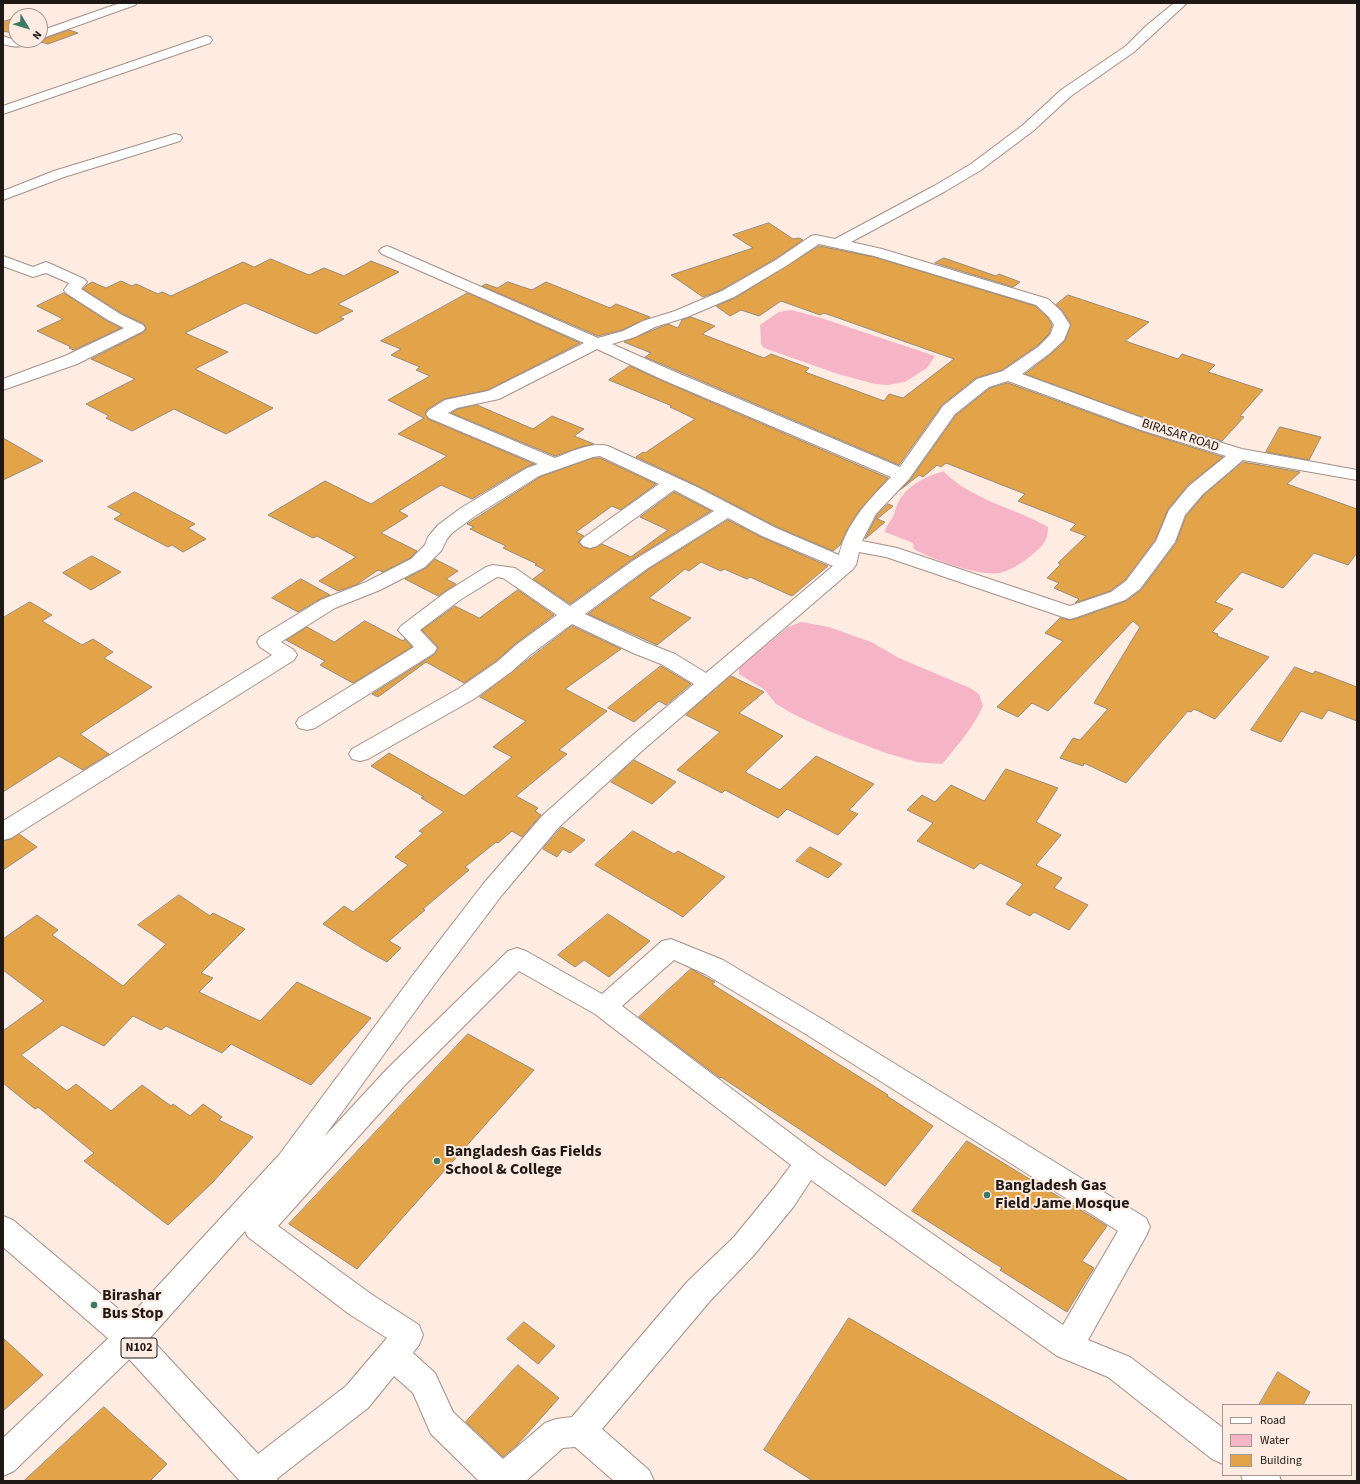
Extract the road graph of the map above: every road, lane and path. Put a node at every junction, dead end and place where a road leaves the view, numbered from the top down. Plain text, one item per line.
1 (131, 3) edge
2 (1181, 3) edge
3 (48, 32) edge
4 (206, 40) dead end
5 (3, 110) edge
6 (175, 138) dead end
7 (3, 196) edge
8 (838, 243) junction
9 (387, 251) dead end
10 (3, 261) edge
11 (597, 343) junction
12 (1009, 375) junction
13 (3, 385) edge
14 (1239, 454) junction
15 (554, 464) junction
16 (903, 475) junction
17 (1357, 475) edge
18 (672, 483) junction
19 (727, 511) junction
20 (590, 542) dead end
21 (849, 555) junction
22 (570, 615) junction
23 (708, 683) junction
24 (307, 723) dead end
25 (360, 754) dead end
26 (3, 832) edge
27 (604, 1007) junction
28 (808, 1162) junction
29 (3, 1229) edge
30 (130, 1338) junction
31 (1068, 1346) junction
32 (392, 1354) junction
33 (580, 1431) junction
34 (1222, 1447) edge
35 (3, 1460) edge
36 (259, 1478) edge
37 (502, 1481) edge
38 (638, 1481) edge

1 - 3 main road
2 - 8 main road
4 - 5 main road
6 - 7 main road
8 - 11 main road
8 - 12 main road
9 - 11 main road
10 - 13 main road
11 - 15 main road
11 - 16 main road
12 - 14 main road, BIRASAR ROAD
12 - 16 main road
14 - 17 main road, BIRASAR ROAD
14 - 21 main road
15 - 18 main road
15 - 26 main road
16 - 21 main road
18 - 19 main road
18 - 20 main road
19 - 21 main road
19 - 22 main road
21 - 23 main road
22 - 23 main road
22 - 24 main road
22 - 25 main road
23 - 30 main road
27 - 28 main road
27 - 31 main road
27 - 32 main road
28 - 31 main road
28 - 33 main road
29 - 30 main road, N102
30 - 35 main road
30 - 36 main road, N102
31 - 34 main road
32 - 36 main road
32 - 37 main road
33 - 37 main road
33 - 38 main road

